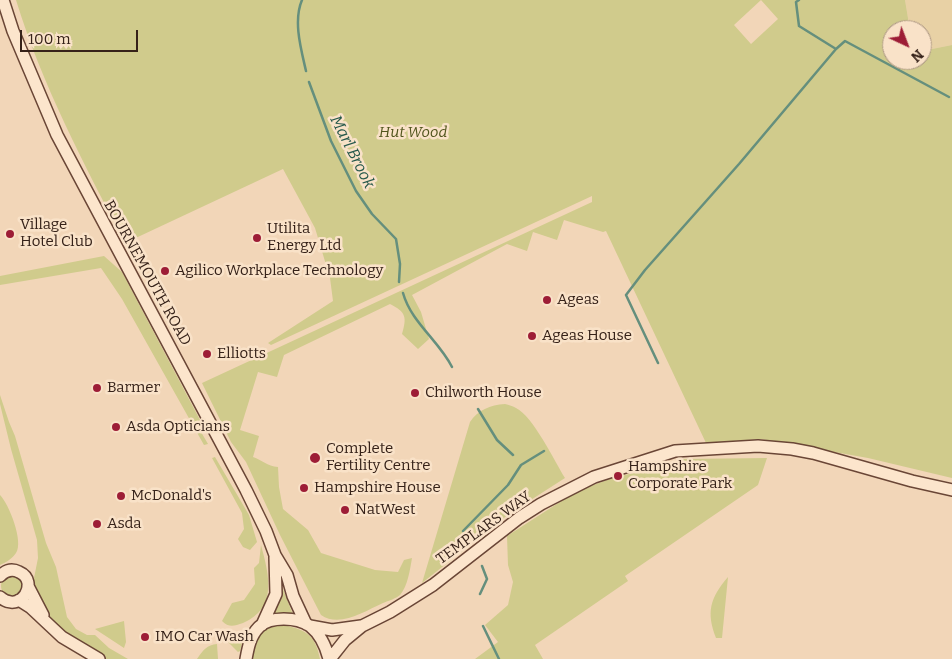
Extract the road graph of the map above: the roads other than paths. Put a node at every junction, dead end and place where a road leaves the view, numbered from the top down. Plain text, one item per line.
1 (3, 0) edge
2 (952, 490) edge
3 (275, 555) junction
4 (0, 575) edge
5 (28, 586) junction
6 (0, 597) edge
7 (19, 600) junction
8 (47, 624) junction
9 (262, 625) junction
10 (308, 625) junction
11 (362, 626) junction
12 (99, 659) edge
13 (246, 659) edge
14 (329, 659) edge

1 - 3 street, BOURNEMOUTH ROAD
2 - 11 street, TEMPLARS WAY
3 - 9 street, BOURNEMOUTH ROAD
3 - 10 street, BOURNEMOUTH ROAD
4 - 5 street
5 - 7 street
5 - 8 street
6 - 7 street
7 - 8 street
8 - 12 street
9 - 10 street, TEMPLARS WAY
9 - 13 street, BOURNEMOUTH ROAD
10 - 11 street, TEMPLARS WAY
10 - 14 street, BOURNEMOUTH ROAD
11 - 14 street, TEMPLARS WAY

